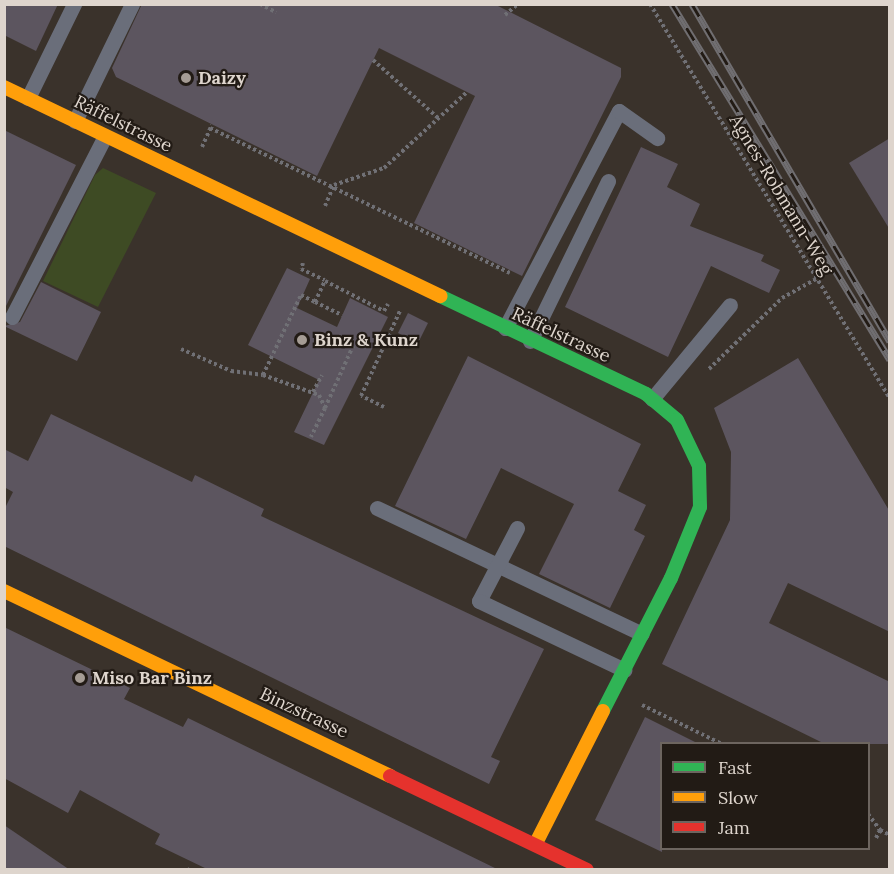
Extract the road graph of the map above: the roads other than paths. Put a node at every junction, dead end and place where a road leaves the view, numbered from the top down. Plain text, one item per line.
1 (74, 4) edge
2 (132, 4) edge
3 (4, 87) edge
4 (28, 98) junction
5 (75, 121) junction
6 (105, 136) junction
7 (657, 138) dead end
8 (608, 181) dead end
9 (730, 305) dead end
10 (12, 317) dead end
11 (505, 328) junction
12 (530, 341) junction
13 (652, 399) junction
14 (377, 508) dead end
15 (517, 528) dead end
16 (498, 566) junction
17 (4, 591) edge
18 (642, 634) junction
19 (624, 670) junction
20 (536, 843) junction
21 (587, 870) edge

1 - 4 lane
2 - 5 lane
3 - 4 street, Räffelstrasse
4 - 5 street, Räffelstrasse
5 - 6 street, Räffelstrasse
6 - 10 lane
6 - 11 street, Räffelstrasse
7 - 11 lane
8 - 12 lane
9 - 13 lane
11 - 12 street, Räffelstrasse
12 - 13 street, Räffelstrasse
13 - 18 street, Räffelstrasse
14 - 16 lane
15 - 16 lane
16 - 18 lane
16 - 19 lane
17 - 20 street, Binzstrasse
18 - 19 street, Räffelstrasse
19 - 20 street, Räffelstrasse
20 - 21 street, Binzstrasse

